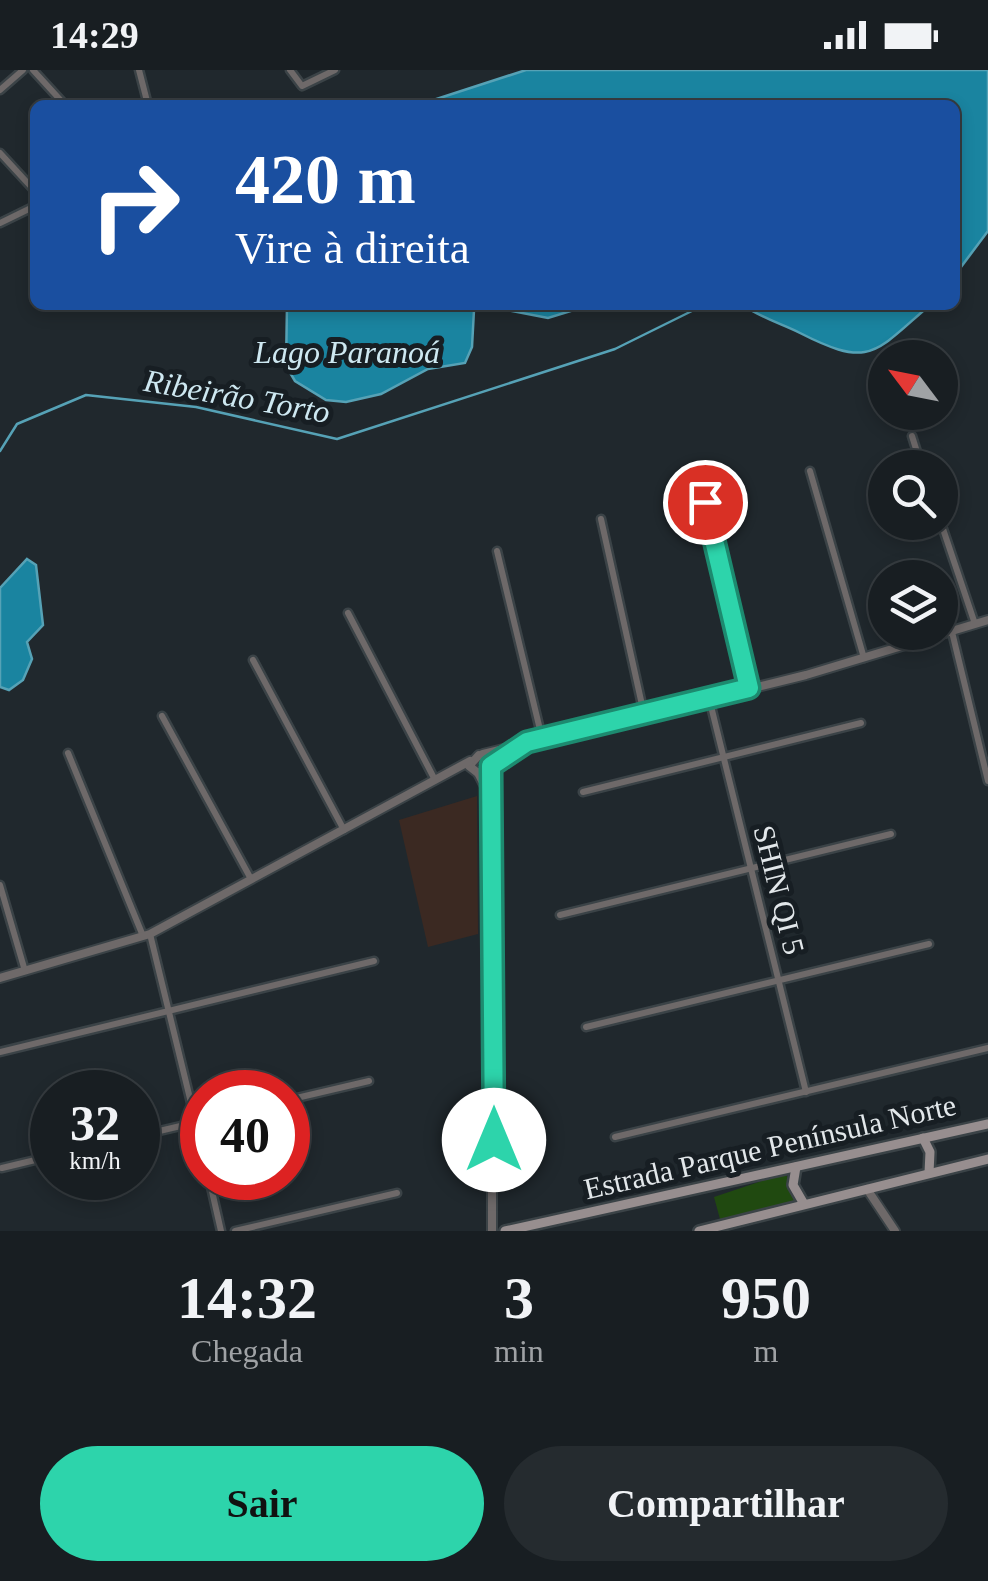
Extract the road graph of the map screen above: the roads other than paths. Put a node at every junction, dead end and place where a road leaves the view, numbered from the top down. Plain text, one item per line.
1 (23, 70) edge
2 (33, 70) edge
3 (139, 70) edge
4 (291, 70) edge
5 (336, 70) edge
6 (0, 90) edge
7 (60, 100) edge
8 (147, 100) edge
9 (0, 152) edge
10 (30, 185) edge
11 (30, 208) edge
12 (0, 223) edge
13 (912, 436) dead end
14 (916, 450) edge
15 (810, 471) dead end
16 (705, 502) dead end
17 (601, 519) dead end
18 (947, 540) edge
19 (497, 551) dead end
20 (348, 613) dead end
21 (988, 620) edge
22 (975, 624) junction
23 (958, 630) edge
24 (893, 650) edge
25 (956, 650) edge
26 (864, 659) junction
27 (254, 660) dead end
28 (749, 688) junction
29 (709, 698) junction
30 (644, 714) junction
31 (162, 716) dead end
32 (861, 723) dead end
33 (542, 738) junction
34 (527, 742) junction
35 (68, 752) dead end
36 (483, 754) junction
37 (724, 757) junction
38 (491, 766) junction
39 (473, 768) junction
40 (439, 778) junction
41 (988, 781) edge
42 (583, 792) dead end
43 (492, 798) junction
44 (344, 830) junction
45 (891, 834) dead end
46 (751, 868) junction
47 (250, 879) junction
48 (0, 886) edge
49 (560, 915) dead end
50 (146, 935) junction
51 (929, 944) dead end
52 (374, 961) dead end
53 (25, 970) junction
54 (0, 978) edge
55 (778, 982) junction
56 (168, 1012) junction
57 (586, 1027) dead end
58 (988, 1048) edge
59 (0, 1052) edge
60 (185, 1070) edge
61 (369, 1081) dead end
62 (806, 1092) junction
63 (310, 1095) edge
64 (988, 1124) edge
65 (615, 1137) dead end
66 (922, 1138) junction
67 (988, 1159) edge
68 (30, 1161) edge
69 (796, 1167) junction
70 (2, 1168) edge
71 (930, 1173) junction
72 (881, 1186) junction
73 (867, 1189) junction
74 (398, 1193) dead end
75 (876, 1198) junction
76 (214, 1200) edge
77 (804, 1204) junction
78 (494, 1216) junction
79 (557, 1220) junction
80 (221, 1231) edge
81 (234, 1231) edge
82 (492, 1231) edge
83 (502, 1231) edge
84 (568, 1231) edge
85 (699, 1231) edge
86 (895, 1231) edge

1 - 6 street
2 - 7 street
3 - 8 street
4 - 5 street
9 - 10 street
11 - 12 street
13 - 14 street
15 - 26 street
16 - 28 street
17 - 30 street
18 - 22 street
19 - 33 street
20 - 40 street
21 - 22 street
22 - 23 street
24 - 26 street
25 - 41 street
26 - 28 street
27 - 44 street
28 - 29 street
29 - 30 street
29 - 37 street, SHIN QI 5
30 - 33 street
31 - 47 street
32 - 37 street
33 - 34 street
34 - 36 street
34 - 38 street
35 - 50 street
36 - 38 street
36 - 39 street
37 - 42 street
37 - 46 street, SHIN QI 5
38 - 39 street
38 - 43 street
39 - 40 street
39 - 43 street
40 - 44 street
43 - 78 street
44 - 47 street
45 - 46 street
46 - 49 street
46 - 55 street, SHIN QI 5
47 - 50 street
48 - 53 street
50 - 53 street
50 - 56 street
51 - 55 street
52 - 56 street
53 - 54 street
55 - 57 street
55 - 62 street, SHIN QI 5
56 - 59 street
56 - 60 street
58 - 62 street
61 - 63 street
62 - 65 street
64 - 66 main road, Estrada Parque Península Norte
66 - 69 main road, Estrada Parque Península Norte
66 - 71 main road
67 - 71 main road, Estrada Parque Península Norte
68 - 70 street
69 - 77 main road
69 - 79 main road, Estrada Parque Península Norte
71 - 72 main road, Estrada Parque Península Norte
72 - 73 main road, Estrada Parque Península Norte
72 - 75 street
73 - 75 street
73 - 77 main road, Estrada Parque Península Norte
74 - 81 street
75 - 86 street
76 - 80 street
77 - 85 main road, Estrada Parque Península Norte
78 - 82 street
78 - 83 street
79 - 83 main road, Estrada Parque Península Norte
79 - 84 main road

